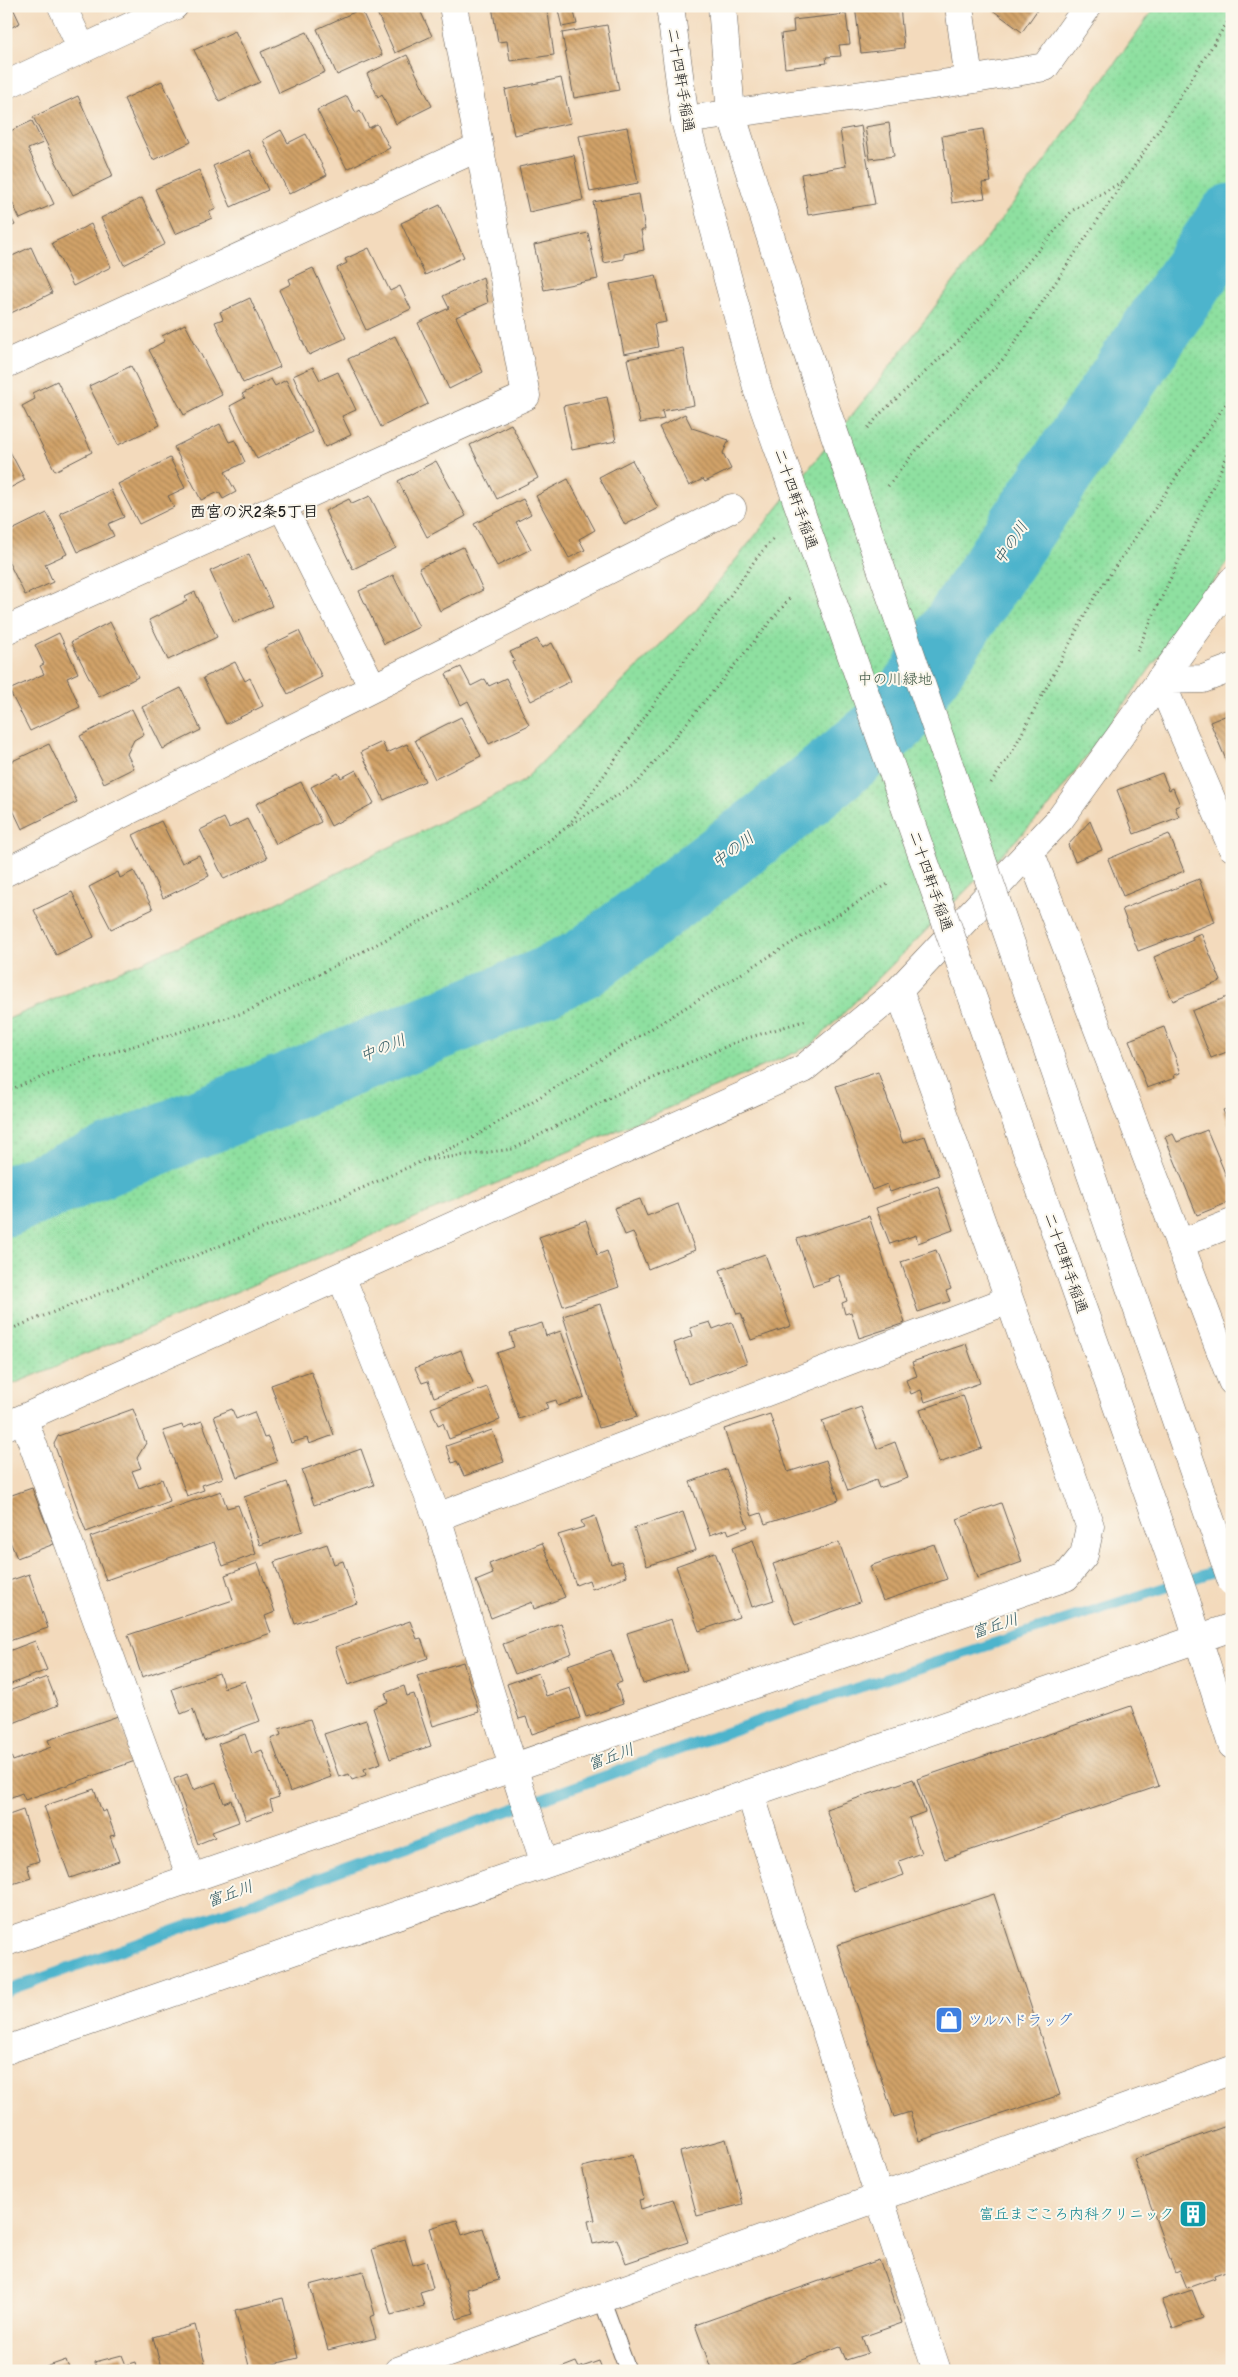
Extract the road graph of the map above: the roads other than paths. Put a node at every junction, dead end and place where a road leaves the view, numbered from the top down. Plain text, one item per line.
1 (62, 6) edge
2 (174, 6) edge
3 (453, 6) edge
4 (670, 6) edge
5 (722, 6) edge
6 (958, 6) edge
7 (1088, 6) edge
8 (82, 49) junction
9 (969, 80) junction
10 (6, 84) edge
11 (731, 113) junction
12 (685, 120) junction
13 (479, 148) junction
14 (6, 364) edge
15 (282, 506) junction
16 (732, 508) dead end
17 (1232, 581) edge
18 (6, 630) edge
19 (1232, 668) edge
20 (1160, 680) junction
21 (373, 688) junction
22 (1232, 847) edge
23 (1030, 851) junction
24 (6, 872) edge
25 (899, 990) junction
26 (1232, 1223) edge
27 (1179, 1244) junction
28 (341, 1276) junction
29 (1009, 1300) junction
30 (1232, 1381) edge
31 (15, 1423) edge
32 (437, 1517) junction
33 (1232, 1582) edge
34 (1232, 1627) edge
35 (1198, 1640) junction
36 (1232, 1745) edge
37 (517, 1777) junction
38 (750, 1793) junction
39 (541, 1852) junction
40 (191, 1878) junction
41 (6, 1942) edge
42 (6, 2050) edge
43 (1232, 2070) edge
44 (878, 2197) junction
45 (601, 2297) junction
46 (398, 2371) edge
47 (628, 2371) edge
48 (937, 2371) edge

1 - 8 street
2 - 8 street
3 - 13 street
4 - 12 street, 二十四軒手稲通
5 - 11 street
6 - 9 street
7 - 9 street
8 - 10 street
9 - 11 street
11 - 12 street
11 - 33 street, bridge
12 - 35 street, 二十四軒手稲通, bridge
13 - 14 street
13 - 15 street
15 - 18 street
15 - 21 street
16 - 21 street
17 - 20 street
19 - 20 street
20 - 22 street
20 - 23 street
21 - 24 street
23 - 25 street
23 - 27 street
25 - 28 street
25 - 29 street
26 - 27 street
27 - 30 street
28 - 31 street
28 - 32 street
29 - 32 street
29 - 37 street
31 - 40 street
32 - 37 street
34 - 35 street
35 - 36 street, 二十四軒手稲通
35 - 38 street
37 - 39 street
37 - 40 street
38 - 39 street
38 - 44 street
39 - 42 street
40 - 41 street
43 - 44 street
44 - 45 street
44 - 48 street
45 - 46 street
45 - 47 lane

